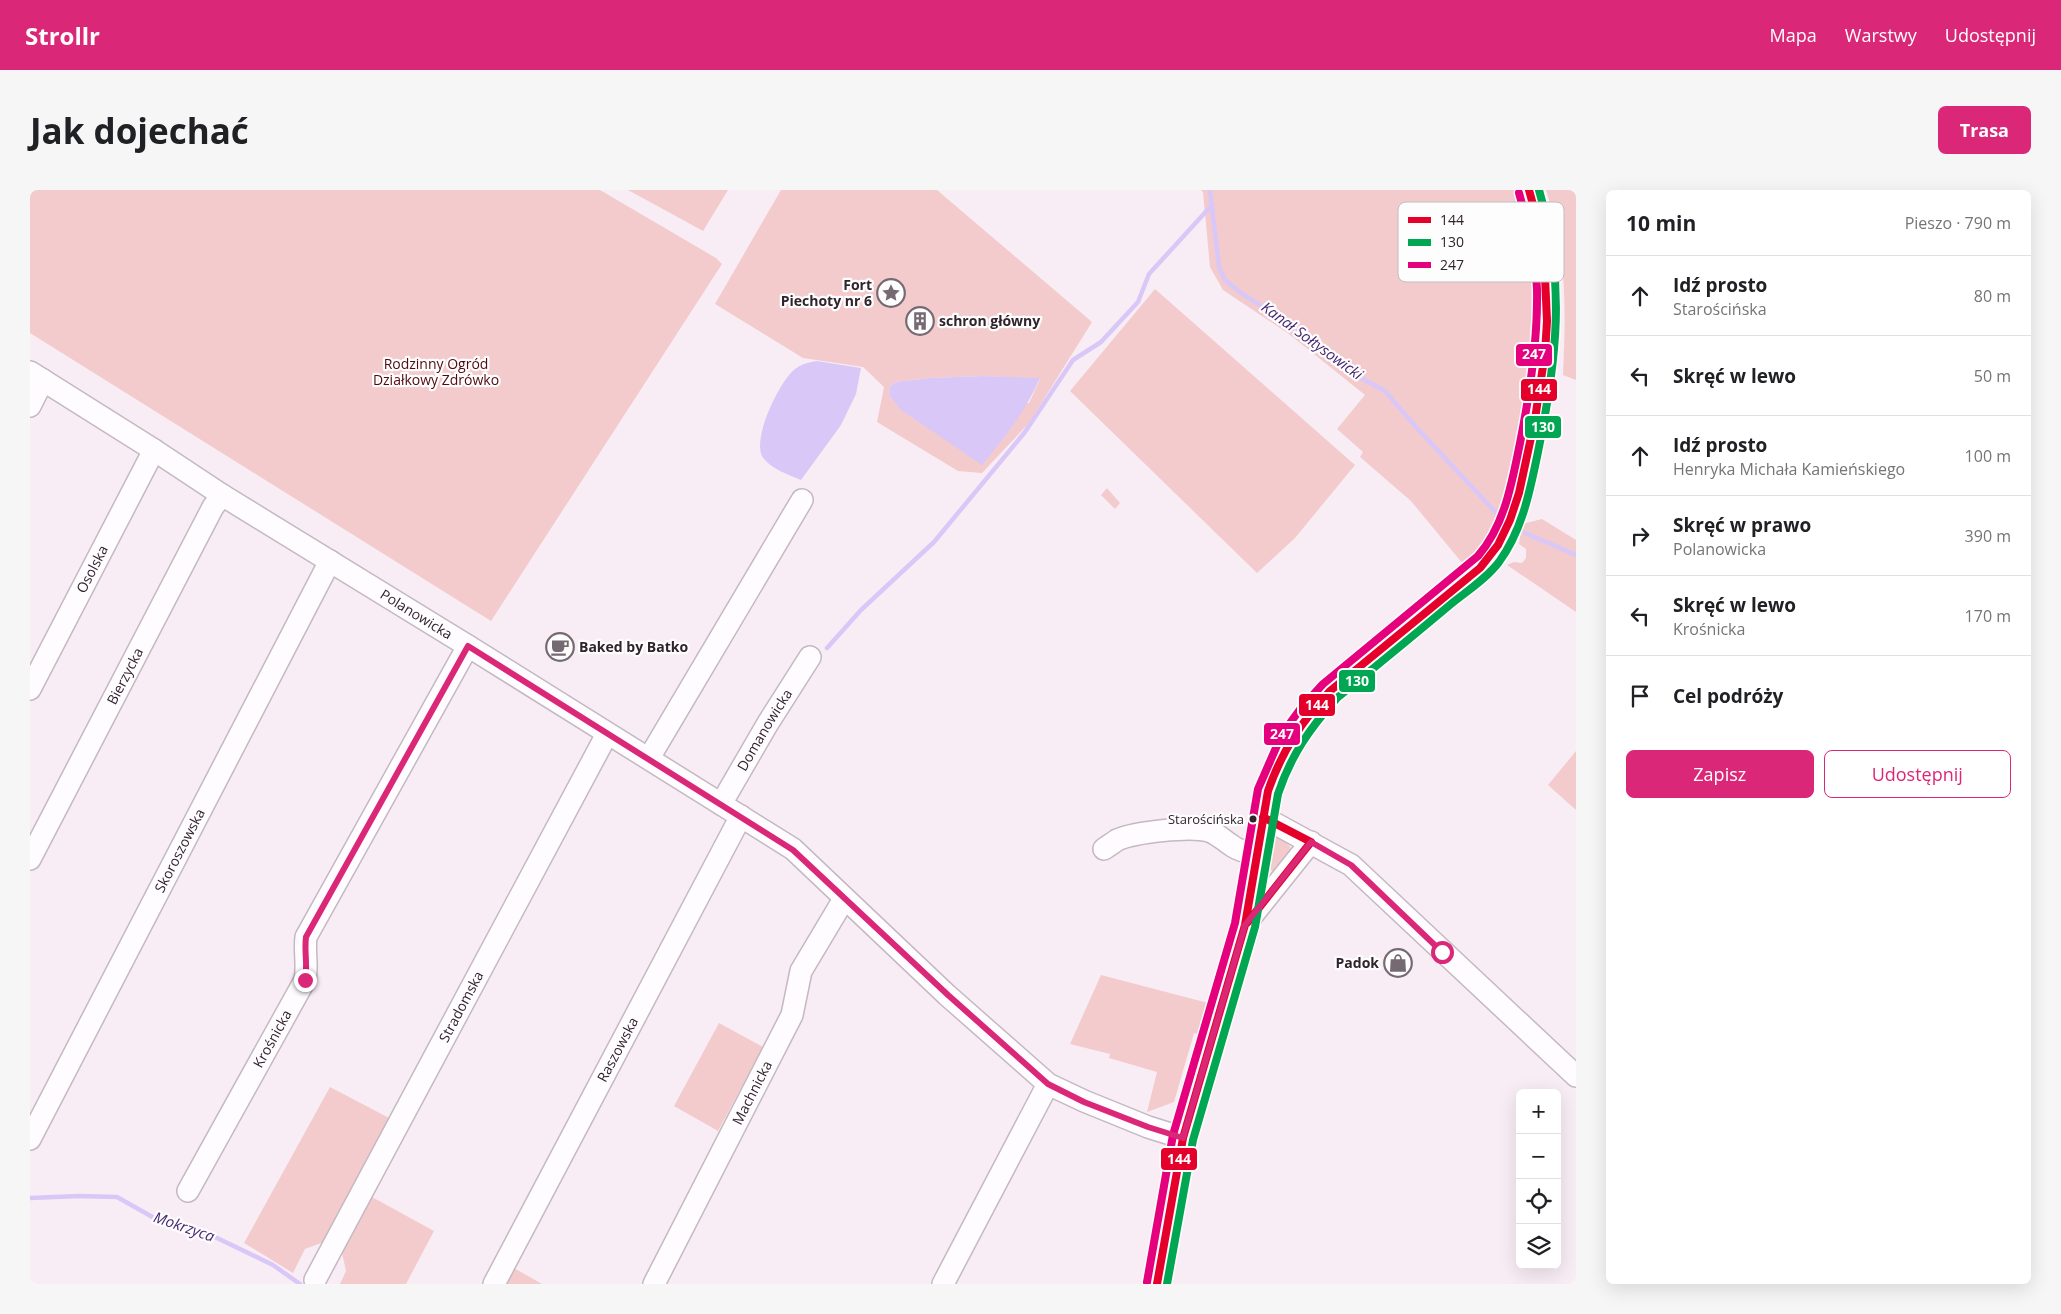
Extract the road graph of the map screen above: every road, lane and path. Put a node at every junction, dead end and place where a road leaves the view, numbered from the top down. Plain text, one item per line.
1 (1547, 282) edge
2 (37, 376) edge
3 (30, 406) edge
4 (154, 450) junction
5 (222, 495) junction
6 (802, 500) dead end
7 (330, 561) junction
8 (468, 646) junction
9 (810, 657) dead end
10 (30, 689) edge
11 (607, 734) junction
12 (649, 758) junction
13 (721, 804) junction
14 (741, 816) junction
15 (1263, 817) junction
16 (1311, 842) junction
17 (1104, 849) dead end
18 (1256, 855) junction
19 (30, 859) edge
20 (844, 899) junction
21 (1245, 925) junction
22 (1576, 1076) edge
23 (1048, 1084) junction
24 (1183, 1138) junction
25 (30, 1139) edge
26 (188, 1191) dead end
27 (315, 1280) dead end
28 (494, 1284) edge
29 (654, 1284) edge
30 (942, 1284) edge
31 (1157, 1284) edge

1 - 15 street
2 - 3 street
2 - 4 street, Polanowicka
4 - 5 street, Polanowicka
4 - 10 street, Osolska
5 - 7 street, Polanowicka
5 - 19 street, Bierzycka
6 - 12 street
7 - 8 street, Polanowicka
7 - 25 street, Skoroszowska
8 - 11 street, Polanowicka
8 - 26 street, Krośnicka
9 - 13 street, Domanowicka
11 - 12 street, Polanowicka
11 - 27 street, Stradomska
12 - 13 street, Polanowicka
13 - 14 street, Polanowicka
14 - 20 street, Polanowicka
14 - 28 street, Raszowska
15 - 16 street
15 - 18 street
16 - 21 street
16 - 22 street
17 - 18 street
18 - 21 street
20 - 23 street, Polanowicka
20 - 29 street, Machnicka
21 - 24 street
23 - 24 street, Polanowicka
23 - 30 street
24 - 31 street

